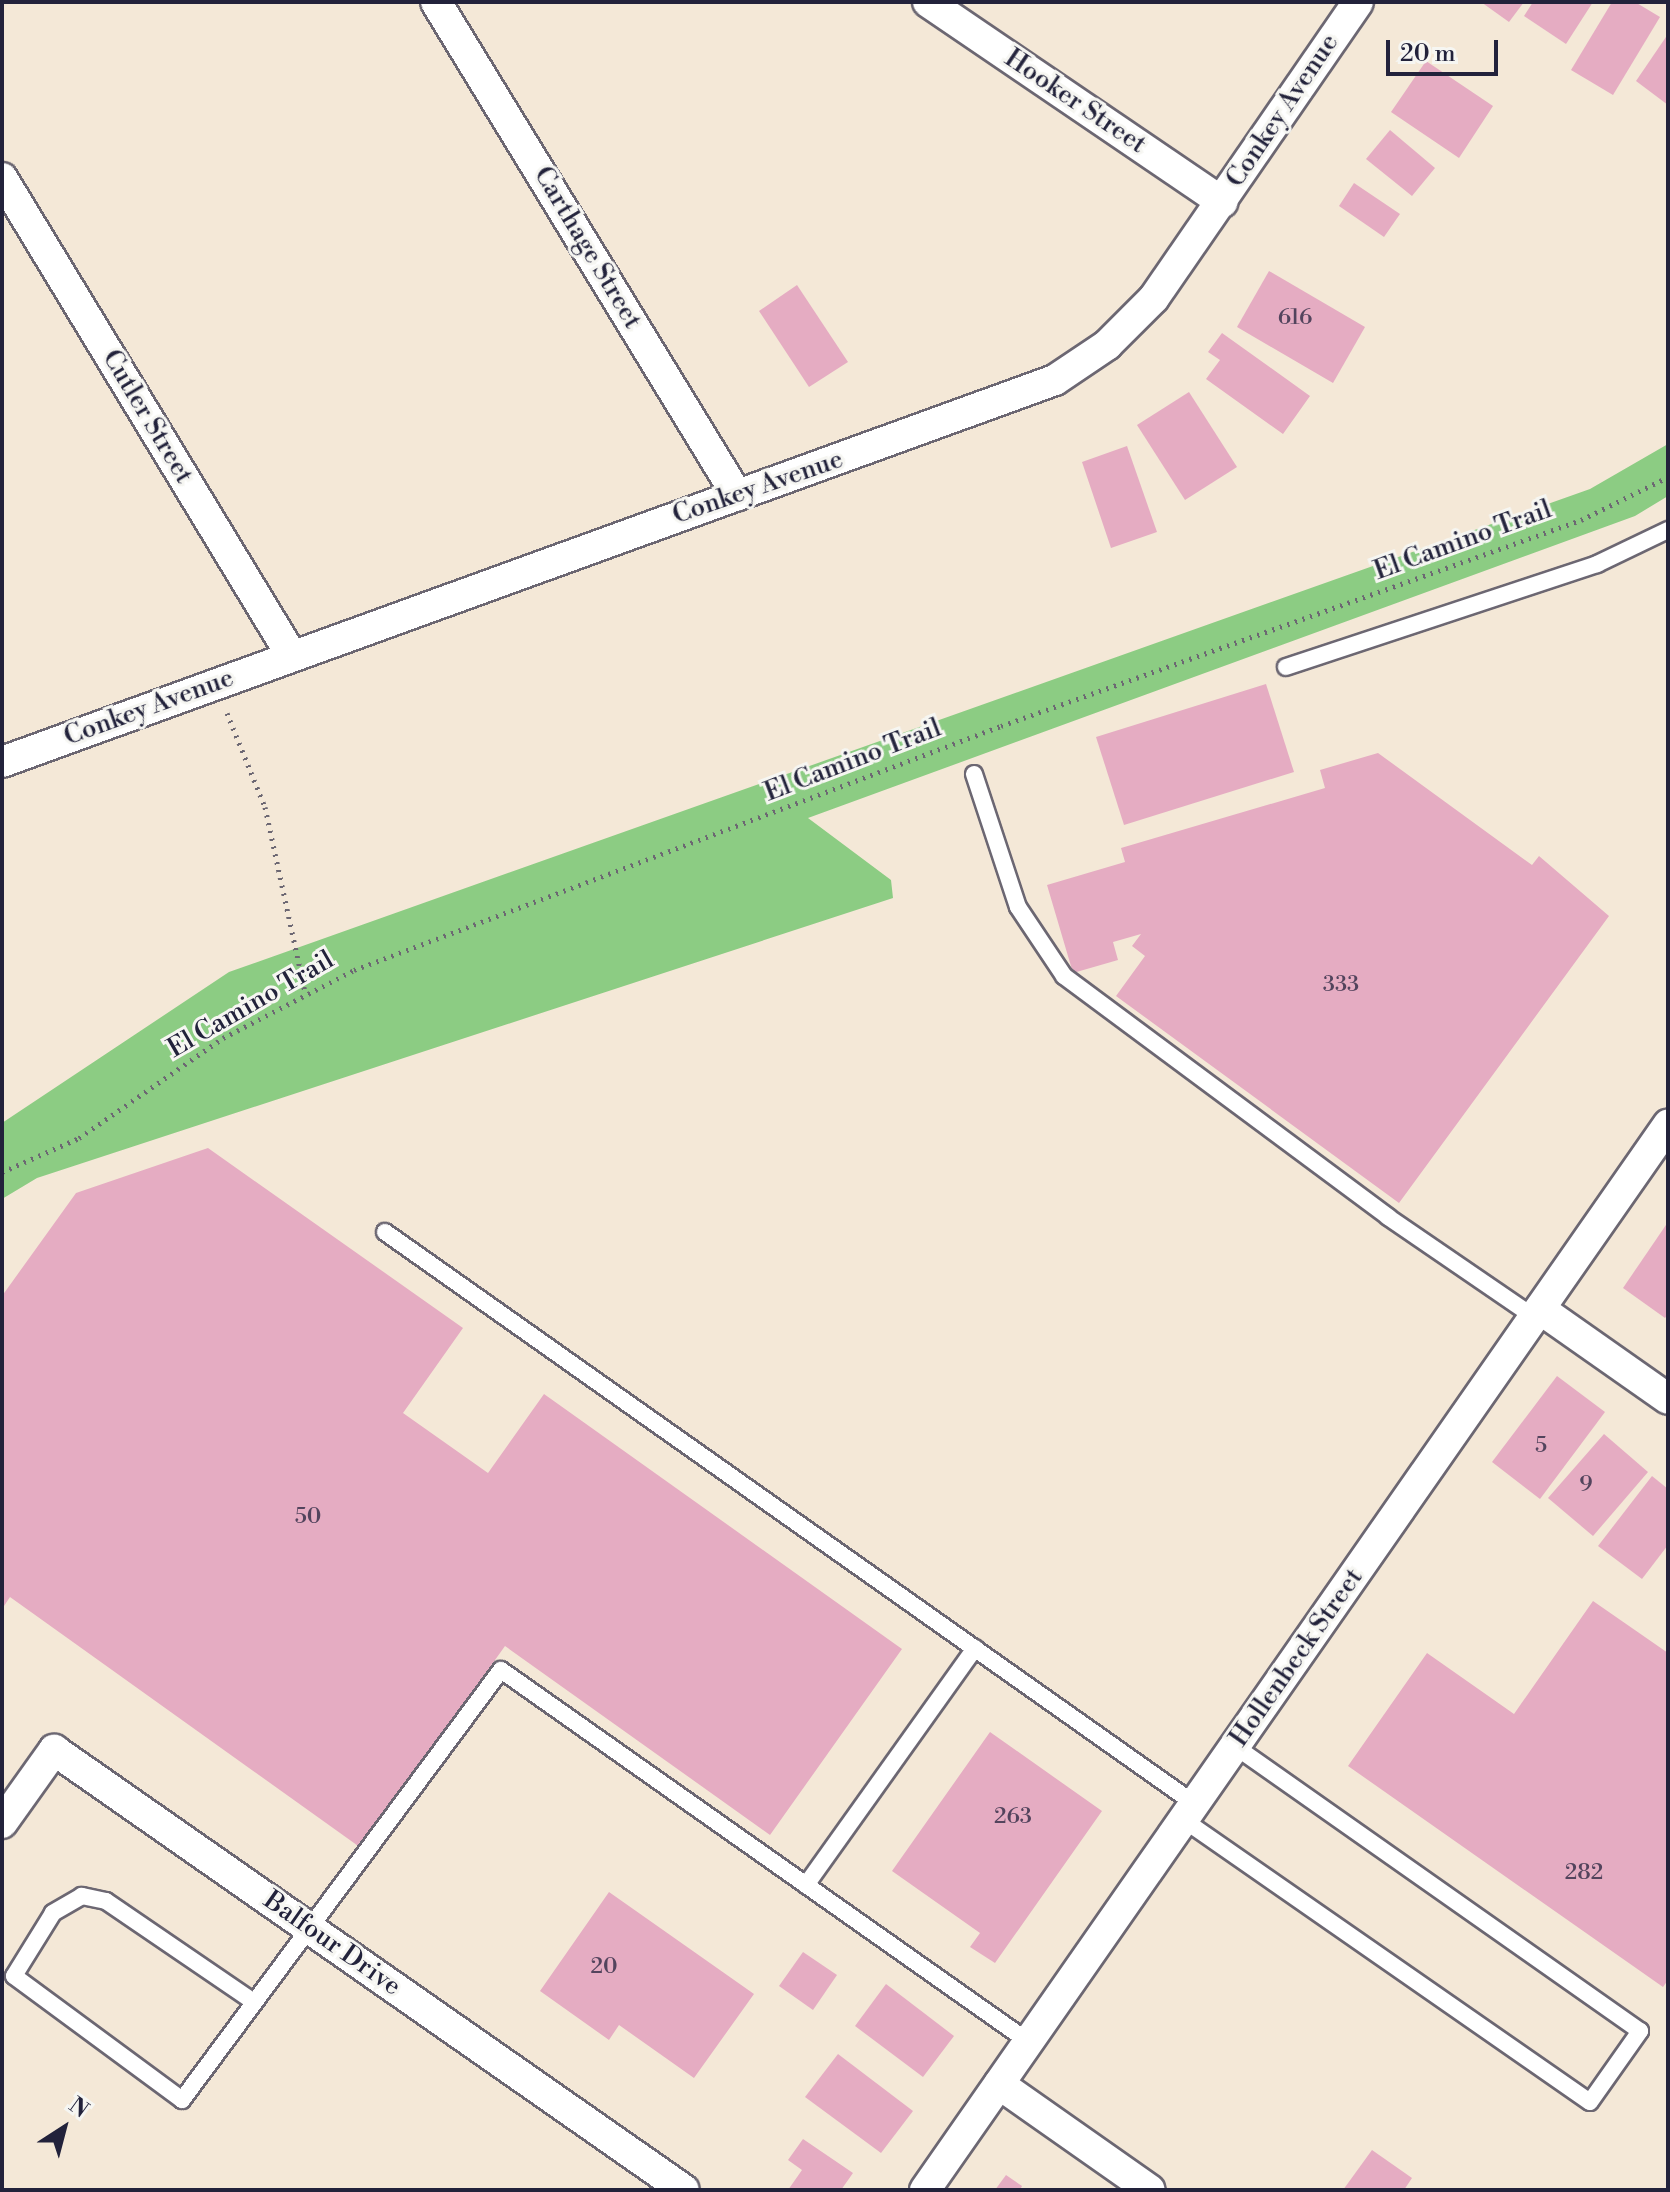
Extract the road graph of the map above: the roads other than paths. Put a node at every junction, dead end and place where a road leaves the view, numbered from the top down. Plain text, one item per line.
1 (436, 2) edge
2 (928, 2) edge
3 (1358, 2) edge
4 (2, 178) edge
5 (1222, 202) junction
6 (737, 495) junction
7 (1668, 530) edge
8 (292, 656) junction
9 (1286, 667) dead end
10 (2, 762) edge
11 (974, 774) dead end
12 (1668, 1125) edge
13 (385, 1232) dead end
14 (1537, 1313) junction
15 (1668, 1399) edge
16 (975, 1648) junction
17 (1235, 1746) junction
18 (1189, 1812) junction
19 (2, 1823) edge
20 (806, 1885) junction
21 (312, 1930) junction
22 (254, 2002) junction
23 (1029, 2042) junction
24 (999, 2084) junction
25 (684, 2190) edge
26 (925, 2190) edge
27 (1150, 2190) edge

1 - 6 street, Carthage Street
2 - 5 street, Hooker Street
3 - 5 street, Conkey Avenue
4 - 8 street, Cutler Street
5 - 6 street, Conkey Avenue
6 - 8 street, Conkey Avenue
7 - 9 lane
8 - 10 street, Conkey Avenue
11 - 14 lane
12 - 14 street, Hollenbeck Street
13 - 16 lane
14 - 15 street
14 - 17 street, Hollenbeck Street
16 - 18 lane
16 - 20 lane
17 - 18 street, Hollenbeck Street
17 - 18 lane
18 - 23 street, Hollenbeck Street
19 - 21 street, Balfour Drive
20 - 21 lane
20 - 23 lane
21 - 22 lane
21 - 25 street, Balfour Drive
22 - 22 lane
23 - 24 street, Hollenbeck Street
24 - 26 street, Hollenbeck Street
24 - 27 street

